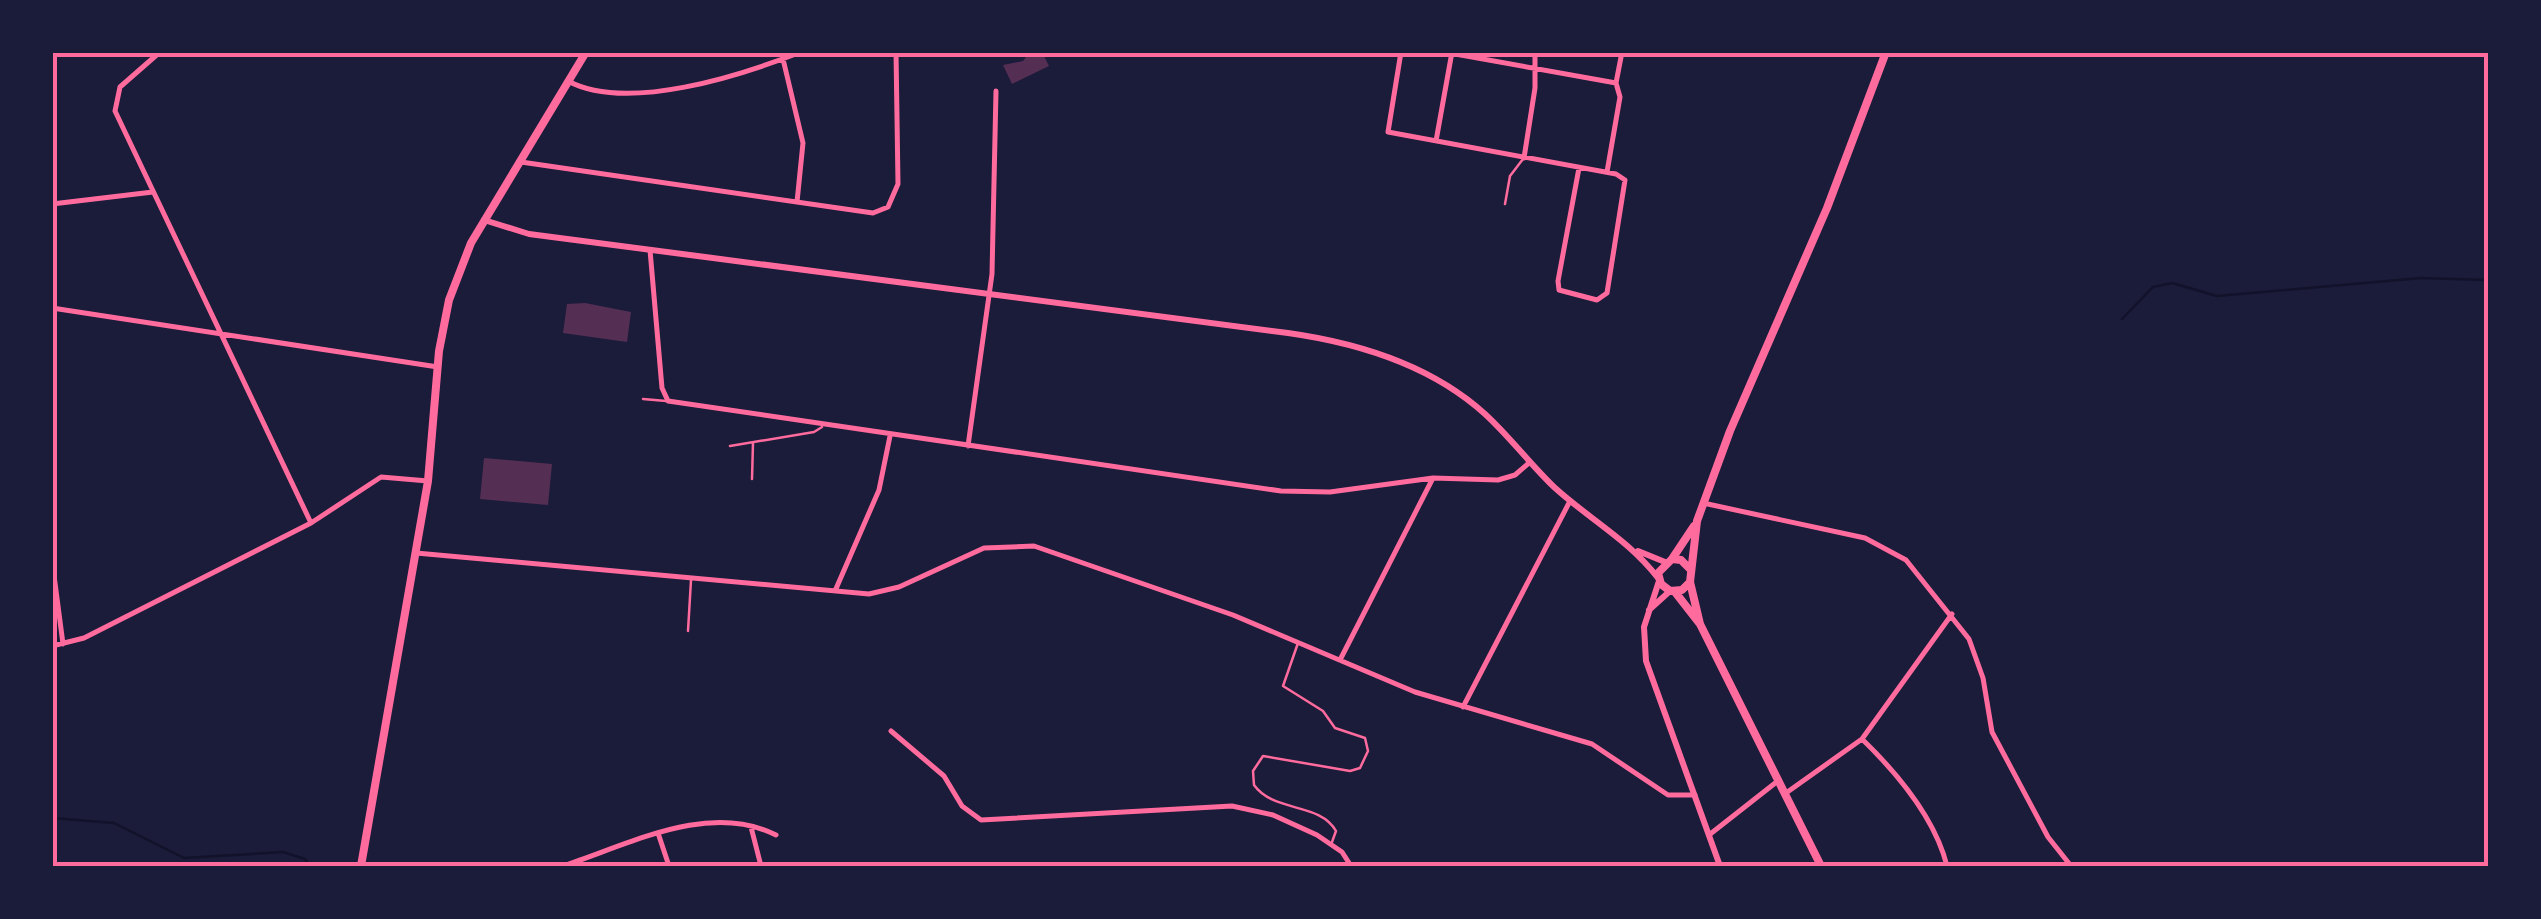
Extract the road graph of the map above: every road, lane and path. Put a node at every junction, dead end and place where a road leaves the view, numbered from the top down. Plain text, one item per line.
1 (160, 52) edge
2 (586, 52) edge
3 (800, 52) edge
4 (896, 52) edge
5 (1400, 52) edge
6 (1444, 52) edge
7 (1535, 52) edge
8 (1622, 52) edge
9 (1886, 52) edge
10 (1452, 53) edge
11 (783, 59) junction
12 (1536, 68) junction
13 (568, 80) junction
14 (1616, 82) junction
15 (996, 90) dead end
16 (1436, 142) junction
17 (1524, 158) junction
18 (519, 160) junction
19 (1579, 168) junction
20 (1606, 172) junction
21 (153, 192) junction
22 (797, 202) junction
23 (52, 204) edge
24 (1505, 204) dead end
25 (484, 220) junction
26 (650, 250) junction
27 (989, 294) junction
28 (52, 308) edge
29 (222, 334) junction
30 (438, 366) junction
31 (643, 399) dead end
32 (668, 401) junction
33 (823, 425) junction
34 (890, 436) junction
35 (753, 442) junction
36 (730, 446) dead end
37 (968, 446) junction
38 (1530, 462) junction
39 (1433, 478) junction
40 (752, 479) dead end
41 (428, 481) junction
42 (1571, 501) junction
43 (1704, 503) junction
44 (1697, 521) junction
45 (311, 523) junction
46 (1636, 550) junction
47 (416, 553) junction
48 (52, 560) edge
49 (1668, 561) junction
50 (1690, 569) junction
51 (691, 578) junction
52 (1659, 580) junction
53 (1690, 582) junction
54 (835, 591) junction
55 (1672, 592) junction
56 (1648, 611) junction
57 (1952, 614) junction
58 (1700, 624) junction
59 (688, 631) dead end
60 (1298, 642) junction
61 (64, 644) junction
62 (52, 646) edge
63 (1340, 660) junction
64 (1463, 707) junction
65 (891, 731) dead end
66 (1862, 739) junction
67 (1778, 780) junction
68 (1785, 793) junction
69 (1695, 795) junction
70 (751, 827) junction
71 (658, 833) junction
72 (1709, 835) junction
73 (776, 836) dead end
74 (1331, 844) junction
75 (361, 866) edge
76 (563, 866) edge
77 (669, 866) edge
78 (761, 866) edge
79 (1351, 866) edge
80 (1720, 866) edge
81 (1821, 866) edge
82 (1948, 866) edge
83 (2072, 866) edge

1 - 21 street
2 - 13 main road
3 - 11 street
4 - 22 street
5 - 16 street
6 - 10 street
7 - 12 street
8 - 14 street
9 - 43 main road
10 - 12 street
10 - 16 street
11 - 13 street
11 - 22 street
12 - 14 street
12 - 17 street
13 - 18 main road
14 - 20 street
15 - 27 street
16 - 17 street
17 - 19 street
17 - 24 lane
18 - 22 street
18 - 25 main road
19 - 20 street
19 - 20 street
21 - 23 street
21 - 29 street
25 - 26 street
25 - 30 main road
26 - 27 street
26 - 32 street
27 - 37 street
27 - 38 street
28 - 29 street
29 - 30 street
29 - 45 street
30 - 41 main road
31 - 32 lane
32 - 33 street
33 - 34 street
33 - 35 lane
34 - 37 street
34 - 54 street
35 - 36 lane
35 - 40 lane
37 - 39 street
38 - 39 street
38 - 42 street
39 - 63 street
41 - 45 street
41 - 47 main road
42 - 46 street
42 - 64 street
43 - 44 main road
43 - 57 street
44 - 49 main road
44 - 50 main road
45 - 61 street
46 - 49 street
46 - 52 street
47 - 51 street
47 - 75 main road
48 - 61 street
49 - 50 main road
49 - 52 main road
50 - 53 main road
51 - 54 street
51 - 59 lane
52 - 55 main road
52 - 56 street
53 - 55 main road
53 - 58 main road
54 - 60 street
55 - 56 street
55 - 58 main road
56 - 69 street
57 - 66 street
57 - 83 street
58 - 67 main road
60 - 63 street
60 - 74 lane
61 - 62 street
63 - 64 street
64 - 69 street
65 - 74 street
66 - 68 street
66 - 82 street
67 - 68 main road
67 - 72 street
68 - 81 main road
69 - 72 street
70 - 71 street
70 - 73 street
70 - 78 street
71 - 76 street
71 - 77 street
72 - 80 street
74 - 79 street

